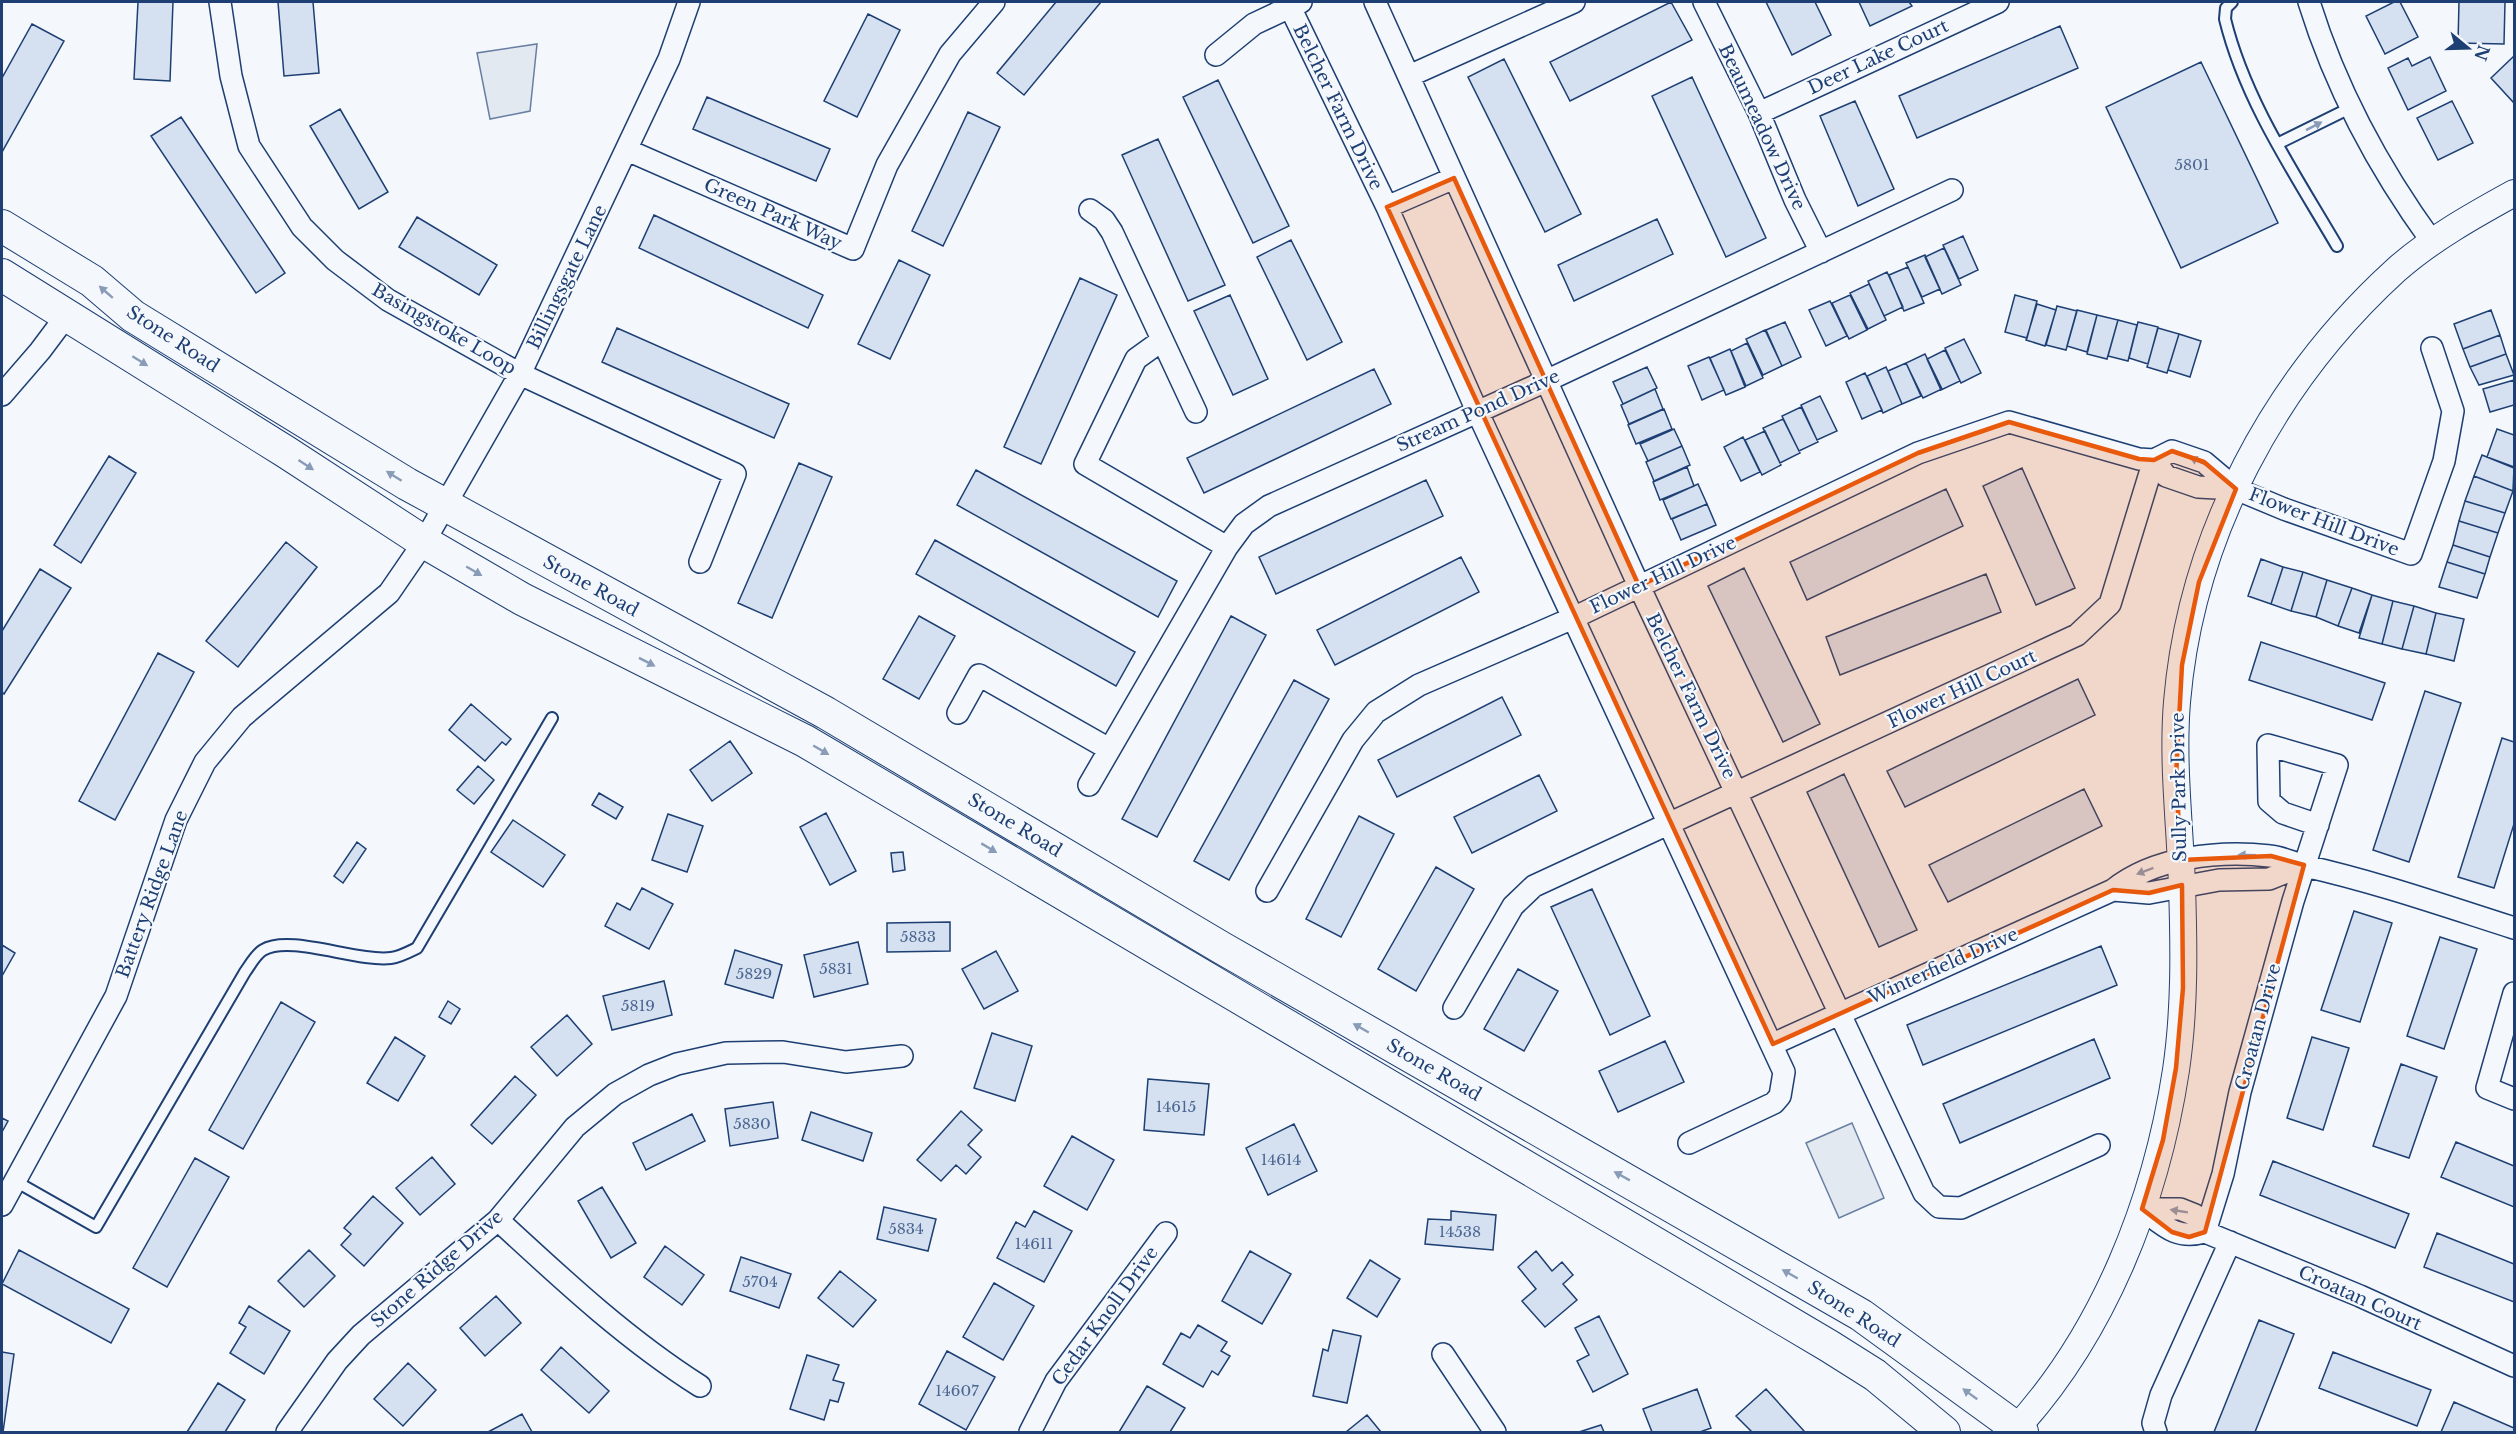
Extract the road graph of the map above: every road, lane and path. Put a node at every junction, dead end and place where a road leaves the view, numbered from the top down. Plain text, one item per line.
1 (220, 2) edge
2 (689, 2) edge
3 (994, 2) edge
4 (1375, 2) edge
5 (1574, 2) edge
6 (1704, 2) edge
7 (1998, 2) edge
8 (2309, 2) edge
9 (1295, 4) edge
10 (2229, 5) edge
11 (1972, 6) edge
12 (1216, 55) dead end
13 (1409, 76) junction
14 (2350, 108) junction
15 (1759, 113) junction
16 (2277, 144) junction
17 (627, 150) junction
18 (1454, 178) junction
19 (1952, 190) dead end
20 (2514, 193) edge
21 (1387, 207) junction
22 (1090, 210) dead end
23 (2, 226) edge
24 (2433, 243) junction
25 (2337, 246) dead end
26 (1821, 252) junction
27 (2, 275) edge
28 (67, 315) junction
29 (1161, 341) junction
30 (2432, 348) dead end
31 (520, 374) junction
32 (1546, 381) junction
33 (2, 394) edge
34 (1477, 411) junction
35 (1196, 412) dead end
36 (2154, 460) junction
37 (2236, 489) junction
38 (445, 506) junction
39 (424, 542) junction
40 (1227, 547) junction
41 (700, 562) dead end
42 (1639, 586) junction
43 (1573, 618) junction
44 (958, 713) dead end
45 (552, 718) dead end
46 (1109, 749) junction
47 (1089, 785) dead end
48 (1739, 794) junction
49 (1670, 825) junction
50 (2318, 825) dead end
51 (2304, 865) junction
52 (2181, 872) junction
53 (1267, 891) dead end
54 (2514, 928) edge
55 (2514, 993) edge
56 (1454, 1008) dead end
57 (1840, 1012) junction
58 (1773, 1044) junction
59 (902, 1056) dead end
60 (2514, 1099) edge
61 (1689, 1143) dead end
62 (2099, 1145) dead end
63 (15, 1181) junction
64 (2, 1205) edge
65 (2142, 1209) junction
66 (498, 1220) junction
67 (2205, 1232) junction
68 (1166, 1233) dead end
69 (2230, 1242) junction
70 (1443, 1354) dead end
71 (2514, 1366) edge
72 (700, 1386) dead end
73 (2017, 1431) edge
74 (287, 1432) edge
75 (1030, 1432) edge
76 (1496, 1432) edge
77 (1944, 1432) edge
78 (2156, 1432) edge

1 - 31 street, Basingstoke Loop
2 - 17 street, Billingsgate Lane
3 - 17 street, Green Park Way
4 - 13 street, Belcher Farm Drive
5 - 13 street
6 - 15 street, Beaumeadow Drive
7 - 11 street, Deer Lake Court
8 - 14 street
9 - 12 street, Belcher Farm Drive
9 - 21 street, Belcher Farm Drive
10 - 16 lane
11 - 15 street, Deer Lake Court
13 - 18 street, Belcher Farm Drive
16 -> 14 lane
14 - 24 street
15 - 26 street, Beaumeadow Drive
16 - 25 lane
17 - 31 street, Billingsgate Lane
18 - 21 street, Belcher Farm Drive
18 - 32 street, Belcher Farm Drive
19 - 26 street, Stream Pond Drive
20 - 24 street, Sully Park Drive
21 - 34 street, Belcher Farm Drive
22 - 29 street
38 -> 23 main road, Stone Road
24 - 37 street, Sully Park Drive
26 - 32 street, Stream Pond Drive
27 - 28 main road, Stone Road
28 - 33 street
28 -> 39 main road, Stone Road
29 - 35 street
29 - 40 street
30 - 37 street, Flower Hill Drive
31 - 38 street, Billingsgate Lane
31 - 41 street, Basingstoke Loop
32 - 34 street, Stream Pond Drive
32 - 42 street, Belcher Farm Drive
34 - 40 street, Stream Pond Drive
34 - 43 street, Belcher Farm Drive
36 - 37 street, Flower Hill Drive
36 - 42 street, Flower Hill Drive
36 - 48 street, Flower Hill Court
37 - 52 street, Sully Park Drive
38 - 39 street, Billingsgate Lane
73 -> 38 main road, Stone Road
39 - 63 street, Battery Ridge Lane
39 -> 77 main road, Stone Road
40 - 46 street, Stream Pond Drive
42 - 43 street, Flower Hill Drive
42 - 48 street, Belcher Farm Drive
43 - 49 street, Belcher Farm Drive
43 - 53 street, Flower Hill Drive
44 - 46 street
45 - 63 lane
46 - 47 street, Stream Pond Drive
48 - 49 street, Flower Hill Court
48 - 57 street, Belcher Farm Drive
49 - 56 street, Flower Hill Court
49 - 58 street, Belcher Farm Drive
50 - 51 street, Croatan Drive
51 - 52 street, Winterfield Drive
51 - 54 street
51 - 67 street, Croatan Drive
52 - 57 street, Winterfield Drive
52 - 65 street, Sully Park Drive
55 - 60 street
57 - 58 street, Winterfield Drive
57 - 62 street, Belcher Farm Drive
58 - 61 street, Belcher Farm Drive
59 - 66 street, Stone Ridge Drive
63 - 64 street, Battery Ridge Lane
65 - 67 street, Croatan Court
65 - 73 street, Sully Park Drive
66 - 72 street
66 - 74 street, Stone Ridge Drive
67 - 69 street, Croatan Court
68 - 75 street, Cedar Knoll Drive
69 - 71 street, Croatan Court
69 - 78 street
70 - 76 street

